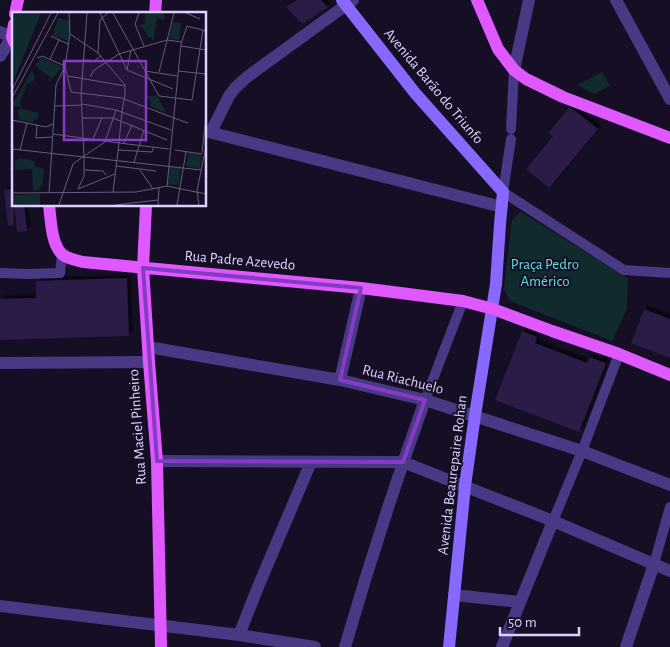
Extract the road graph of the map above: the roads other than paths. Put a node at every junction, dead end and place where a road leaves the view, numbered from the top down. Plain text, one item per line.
1 (477, 0) edge
2 (529, 0) edge
3 (616, 0) edge
4 (347, 2) edge
5 (10, 34) edge
6 (0, 56) edge
7 (514, 70) junction
8 (665, 81) edge
9 (670, 98) edge
10 (208, 132) edge
11 (670, 138) edge
12 (504, 192) junction
13 (49, 206) edge
14 (146, 206) edge
15 (502, 207) junction
16 (62, 254) junction
17 (143, 268) junction
18 (0, 272) edge
19 (670, 273) edge
20 (361, 288) junction
21 (463, 301) junction
22 (493, 308) junction
23 (148, 347) junction
24 (619, 354) junction
25 (149, 362) junction
26 (0, 363) edge
27 (670, 375) edge
28 (340, 380) junction
29 (425, 400) junction
30 (475, 415) junction
31 (582, 451) junction
32 (157, 461) junction
33 (311, 462) junction
34 (403, 462) junction
35 (670, 485) edge
36 (465, 486) junction
37 (670, 507) edge
38 (553, 521) junction
39 (654, 564) junction
40 (670, 571) edge
41 (454, 595) junction
42 (520, 602) junction
43 (0, 606) edge
44 (160, 626) junction
45 (239, 635) junction
46 (161, 647) edge
47 (315, 647) edge
48 (346, 647) edge
49 (449, 647) edge
50 (502, 647) edge
51 (626, 647) edge

1 - 7 main road
2 - 7 street
3 - 8 street
4 - 10 street
4 - 12 main road, Avenida Barão do Triunfo
5 - 6 street
7 - 11 main road
7 - 12 street
8 - 9 street
10 - 15 street
12 - 15 main road
12 - 19 street
13 - 16 main road
14 - 17 main road, Rua Maciel Pinheiro
15 - 22 main road
16 - 17 main road, Rua Padre Azevedo
16 - 18 street
17 - 20 main road, Rua Padre Azevedo
17 - 23 main road, Rua Maciel Pinheiro
20 - 21 main road, Rua Padre Azevedo
20 - 28 street
21 - 22 main road, Rua Padre Azevedo
21 - 29 street
22 - 24 main road
22 - 30 main road, Avenida Beaurepaire Rohan
23 - 25 main road, Rua Maciel Pinheiro
23 - 28 street, Rua Riachuelo
24 - 27 main road
24 - 31 street
25 - 26 street
25 - 32 main road, Rua Maciel Pinheiro
28 - 29 street, Rua Riachuelo
29 - 30 street, Rua Riachuelo
29 - 34 street
30 - 31 street, Rua Riachuelo
30 - 36 main road, Avenida Beaurepaire Rohan
31 - 35 street, Rua Riachuelo
31 - 38 street
32 - 33 street
32 - 44 main road, Rua Maciel Pinheiro
33 - 34 street
33 - 45 street
34 - 36 street
34 - 48 street
36 - 38 street
36 - 41 main road, Avenida Beaurepaire Rohan
37 - 39 street
38 - 39 street
38 - 42 street
39 - 40 street
39 - 51 street
41 - 42 street
41 - 49 main road, Avenida Beaurepaire Rohan
42 - 50 street
43 - 44 street
44 - 45 street
44 - 46 main road, Rua Maciel Pinheiro
45 - 47 street

